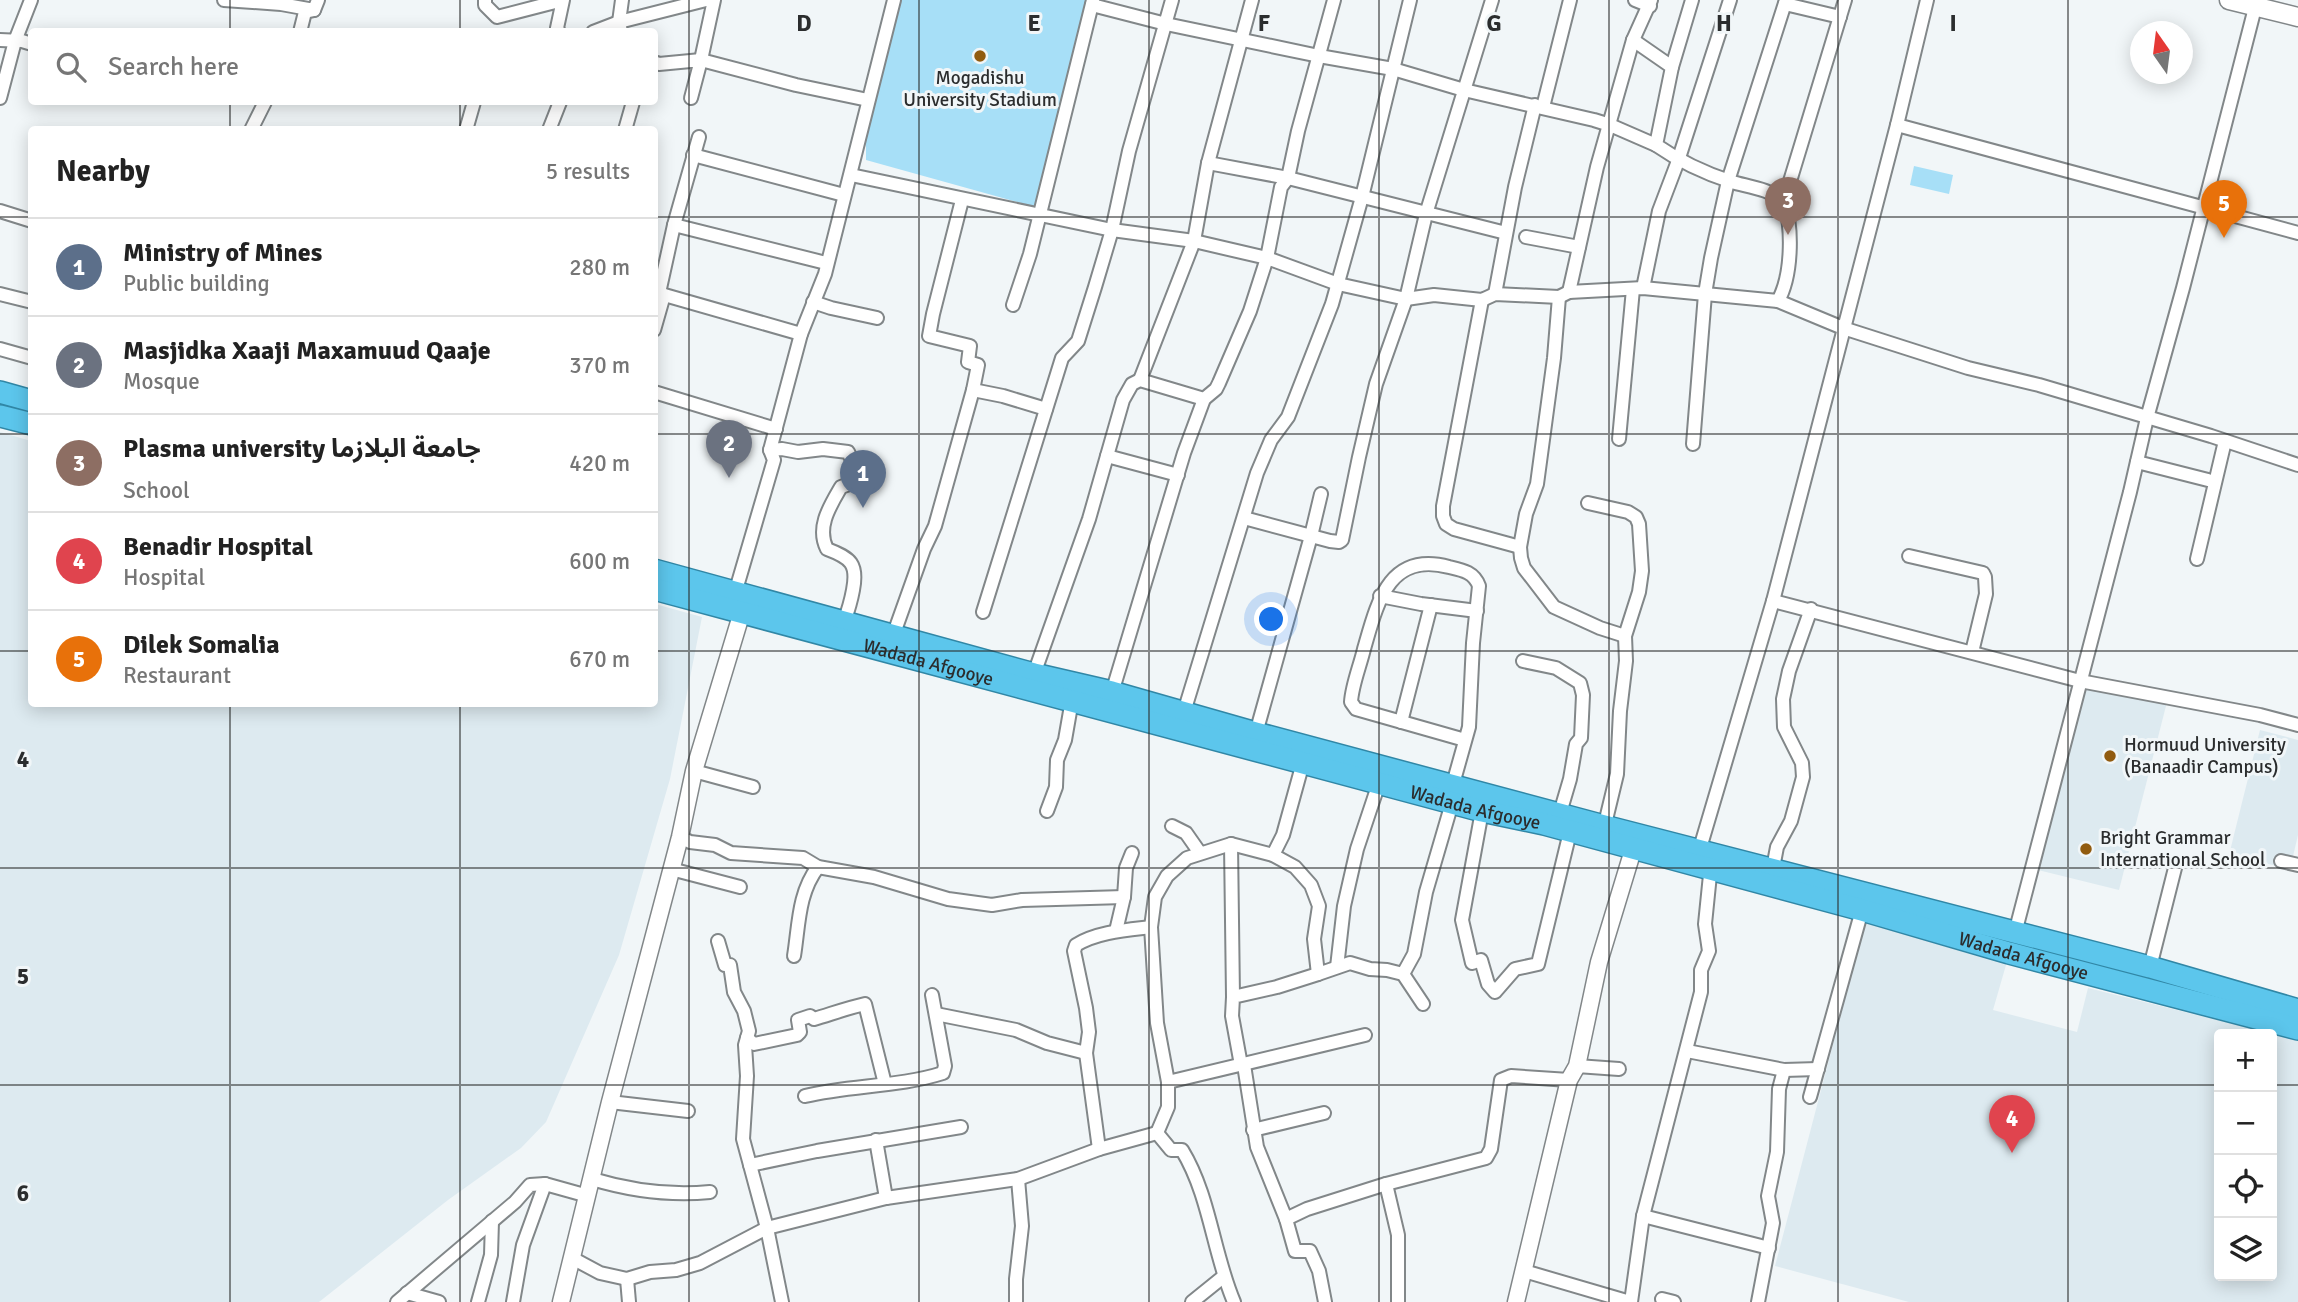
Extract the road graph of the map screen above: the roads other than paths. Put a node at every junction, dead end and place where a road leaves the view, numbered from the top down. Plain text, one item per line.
1 (31, 0) edge
2 (224, 0) edge
3 (485, 0) edge
4 (622, 0) edge
5 (706, 0) edge
6 (714, 0) edge
7 (894, 0) edge
8 (1172, 0) edge
9 (1252, 0) edge
10 (1334, 0) edge
11 (1410, 0) edge
12 (1492, 0) edge
13 (1570, 0) edge
14 (1635, 0) edge
15 (1692, 0) edge
16 (1730, 0) edge
17 (1845, 0) edge
18 (1927, 0) edge
19 (2228, 0) edge
20 (1786, 2) edge
21 (1092, 3) edge
22 (1650, 3) edge
23 (2256, 3) edge
24 (316, 5) edge
25 (1840, 17) junction
26 (2298, 17) edge
27 (1166, 24) junction
28 (620, 27) edge
29 (301, 28) edge
30 (557, 28) edge
31 (1240, 39) junction
32 (0, 40) edge
33 (1633, 40) junction
34 (15, 41) junction
35 (28, 43) edge
36 (1319, 56) junction
37 (701, 60) junction
38 (658, 64) edge
39 (1672, 67) junction
40 (1393, 69) junction
41 (1464, 90) junction
42 (0, 98) edge
43 (691, 98) dead end
44 (867, 100) junction
45 (264, 105) edge
46 (473, 105) edge
47 (559, 105) edge
48 (632, 105) edge
49 (1539, 106) junction
50 (1610, 125) junction
51 (1897, 125) junction
52 (253, 126) edge
53 (468, 126) edge
54 (551, 126) edge
55 (626, 126) edge
56 (699, 137) dead end
57 (1656, 145) junction
58 (693, 155) junction
59 (1678, 161) junction
60 (1208, 163) junction
61 (850, 175) junction
62 (1288, 178) junction
63 (1728, 181) junction
64 (844, 195) junction
65 (1362, 197) junction
66 (962, 200) junction
67 (1784, 201) junction
68 (2203, 209) junction
69 (0, 211) edge
70 (1426, 214) junction
71 (1040, 216) junction
72 (28, 220) edge
73 (674, 225) junction
74 (1112, 230) junction
75 (1506, 233) junction
76 (2298, 233) edge
77 (1526, 237) dead end
78 (1194, 241) junction
79 (1579, 247) junction
80 (1267, 258) junction
81 (826, 263) junction
82 (1338, 284) junction
83 (1638, 289) junction
84 (1705, 293) junction
85 (0, 294) edge
86 (659, 294) edge
87 (1496, 294) junction
88 (1564, 295) junction
89 (1406, 299) junction
90 (1482, 300) junction
91 (28, 301) edge
92 (1778, 301) junction
93 (813, 302) junction
94 (1013, 305) dead end
95 (877, 318) dead end
96 (1843, 328) junction
97 (801, 334) junction
98 (0, 349) edge
99 (28, 357) edge
100 (1140, 380) junction
101 (973, 390) junction
102 (0, 392) edge
103 (658, 393) edge
104 (1203, 399) junction
105 (28, 400) edge
106 (1046, 409) junction
107 (0, 416) edge
108 (2147, 418) junction
109 (28, 424) edge
110 (776, 429) junction
111 (1619, 439) dead end
112 (2225, 441) junction
113 (1693, 444) dead end
114 (770, 450) junction
115 (1107, 456) junction
116 (2137, 462) junction
117 (2298, 465) edge
118 (1178, 475) junction
119 (2208, 480) dead end
120 (1321, 494) dead end
121 (1588, 503) dead end
122 (1244, 518) junction
123 (1311, 536) junction
124 (1520, 547) junction
125 (1909, 556) dead end
126 (2197, 559) dead end
127 (658, 572) edge
128 (658, 590) edge
129 (1380, 596) junction
130 (1773, 601) junction
131 (737, 602) junction
132 (1431, 605) junction
133 (1811, 609) junction
134 (1477, 611) junction
135 (983, 612) dead end
136 (844, 622) junction
137 (894, 636) junction
138 (1625, 636) junction
139 (1972, 652) junction
140 (1523, 661) dead end
141 (2080, 681) junction
142 (1035, 682) junction
143 (1072, 700) junction
144 (1111, 701) junction
145 (1184, 712) junction
146 (1401, 722) junction
147 (2298, 725) edge
148 (1256, 733) junction
149 (1465, 740) junction
150 (1304, 754) junction
151 (694, 771) junction
152 (1378, 783) junction
153 (753, 787) dead end
154 (1452, 793) junction
155 (1047, 811) dead end
156 (1482, 811) junction
157 (1560, 813) junction
158 (1172, 826) dead end
159 (1570, 832) junction
160 (1603, 834) junction
161 (680, 837) junction
162 (1231, 844) junction
163 (1633, 850) junction
164 (1132, 853) dead end
165 (1200, 853) junction
166 (1273, 855) junction
167 (1704, 860) junction
168 (2281, 861) dead end
169 (2176, 864) dead end
170 (2298, 865) edge
171 (818, 867) junction
172 (1773, 868) junction
173 (671, 870) junction
174 (740, 887) dead end
175 (1124, 897) junction
176 (1861, 910) junction
177 (1150, 927) junction
178 (1116, 931) junction
179 (2015, 933) junction
180 (718, 941) dead end
181 (794, 956) dead end
182 (1336, 967) junction
183 (2150, 967) junction
184 (1318, 974) junction
185 (1403, 974) junction
186 (932, 995) dead end
187 (1233, 997) junction
188 (1423, 1004) dead end
189 (2298, 1010) edge
190 (936, 1014) junction
191 (2298, 1029) edge
192 (1365, 1035) dead end
193 (747, 1038) junction
194 (1687, 1051) junction
195 (1086, 1053) junction
196 (1243, 1065) junction
197 (1619, 1069) dead end
198 (1818, 1069) junction
199 (1784, 1070) junction
200 (1573, 1073) junction
201 (1168, 1082) junction
202 (885, 1084) junction
203 (804, 1096) dead end
204 (1810, 1097) dead end
205 (610, 1102) junction
206 (688, 1111) dead end
207 (1324, 1113) dead end
208 (961, 1127) dead end
209 (1253, 1130) junction
210 (1157, 1133) junction
211 (876, 1140) junction
212 (1099, 1149) junction
213 (750, 1165) junction
214 (592, 1179) junction
215 (1018, 1179) junction
216 (545, 1184) junction
217 (1386, 1184) junction
218 (710, 1192) dead end
219 (588, 1196) junction
220 (886, 1198) junction
221 (1643, 1216) junction
222 (1286, 1219) junction
223 (492, 1221) junction
224 (767, 1228) junction
225 (1769, 1248) junction
226 (572, 1258) junction
227 (1524, 1271) junction
228 (1223, 1278) junction
229 (626, 1279) junction
230 (402, 1297) edge
231 (439, 1302) edge
232 (478, 1302) edge
233 (513, 1302) edge
234 (561, 1302) edge
235 (629, 1302) edge
236 (782, 1302) edge
237 (1016, 1302) edge
238 (1192, 1302) edge
239 (1234, 1302) edge
240 (1325, 1302) edge
241 (1398, 1302) edge
242 (1516, 1302) edge
243 (1630, 1302) edge
244 (1758, 1302) edge

1 - 34 street
2 - 24 street
3 - 30 street
4 - 28 street
5 - 28 street
6 - 37 street
7 - 44 street
8 - 27 street
9 - 31 street
10 - 36 street
11 - 40 street
12 - 41 street
13 - 49 street
14 - 22 street
15 - 39 street
16 - 59 street
17 - 25 street
18 - 51 street
19 - 23 main road
20 - 25 street
20 - 63 street
21 - 27 street
21 - 71 street
22 - 33 street
23 - 26 main road
23 - 68 street
24 - 29 street
25 - 67 street
27 - 31 street
27 - 74 street
31 - 36 street
31 - 60 street
32 - 34 street
33 - 39 street
33 - 50 street
34 - 35 street
34 - 42 street
36 - 40 street
36 - 62 street
37 - 38 street
37 - 43 street
37 - 44 street
39 - 57 street
40 - 41 street
40 - 65 street
41 - 49 street
41 - 70 street
44 - 61 street
45 - 52 street
46 - 53 street
47 - 54 street
48 - 55 street
49 - 50 street
49 - 75 street
50 - 57 street
50 - 79 street
51 - 68 street
51 - 96 street
56 - 58 street
57 - 59 street
58 - 64 street
58 - 73 street
59 - 63 street
59 - 83 street
60 - 62 street
60 - 78 street
61 - 64 street
61 - 66 street
62 - 65 street
62 - 80 street
63 - 67 street
63 - 84 street
64 - 81 street
65 - 70 street
65 - 82 street
66 - 71 street
66 - 101 street
67 - 92 street
68 - 76 street
68 - 108 street
69 - 72 street
70 - 75 street
70 - 89 street
71 - 74 street
71 - 94 street
73 - 81 street
73 - 86 street
74 - 78 street
74 - 106 street
75 - 87 street
77 - 79 street
78 - 80 street
78 - 100 street
79 - 88 street
80 - 82 street
80 - 104 street
81 - 93 street
82 - 89 street
82 - 122 street
83 - 84 street
83 - 88 street
83 - 111 street
84 - 92 street
84 - 113 street
85 - 91 street
86 - 97 street
87 - 88 street
87 - 90 street
88 - 124 street
89 - 90 street
89 - 123 street
90 - 124 street
92 - 96 street
93 - 95 street
93 - 97 street
96 - 108 street
96 - 130 street
97 - 110 street
98 - 99 street
100 - 104 street
100 - 115 street
101 - 106 street
101 - 137 street
102 - 105 highway
103 - 110 street
104 - 118 street
106 - 135 street
107 - 109 highway
108 - 112 street
108 - 116 street
110 - 114 street
112 - 117 street
112 - 126 street
114 - 131 street
114 - 136 street
115 - 118 street
115 - 142 street
116 - 119 street
116 - 141 street
118 - 144 street
120 - 123 street
121 - 138 street
122 - 123 street
122 - 145 street
123 - 148 street
124 - 138 street
125 - 139 street
127 - 131 highway, Wadada Afgooye
128 - 131 highway, Wadada Afgooye
129 - 132 street
129 - 134 street
129 - 146 street
130 - 133 street
130 - 167 street
131 - 136 highway, Wadada Afgooye
131 - 142 highway, Wadada Afgooye
131 - 151 street
132 - 134 street
132 - 146 street
133 - 139 street
133 - 172 street
134 - 149 street
136 - 137 highway, Wadada Afgooye
137 - 142 highway, Wadada Afgooye
138 - 160 street
139 - 141 street
140 - 157 street
141 - 147 street
141 - 179 street
142 - 143 highway, Wadada Afgooye
142 - 144 highway, Wadada Afgooye
143 - 144 highway, Wadada Afgooye
143 - 155 street
144 - 145 highway, Wadada Afgooye
144 - 150 highway, Wadada Afgooye
145 - 148 highway, Wadada Afgooye
146 - 149 street
148 - 150 highway, Wadada Afgooye
149 - 154 street
150 - 152 highway, Wadada Afgooye
150 - 154 highway, Wadada Afgooye
150 - 166 street
151 - 153 street
151 - 161 street
152 - 154 highway, Wadada Afgooye
152 - 182 street
154 - 156 highway, Wadada Afgooye
154 - 157 highway, Wadada Afgooye
154 - 185 street
156 - 159 highway, Wadada Afgooye
156 - 159 street
157 - 160 highway, Wadada Afgooye
158 - 165 street
159 - 160 highway, Wadada Afgooye
160 - 163 highway, Wadada Afgooye
160 - 167 highway, Wadada Afgooye
161 - 171 street
161 - 173 street
162 - 165 street
162 - 166 street
162 - 187 street
163 - 167 highway, Wadada Afgooye
163 - 200 street
164 - 175 street
165 - 177 street
166 - 184 street
167 - 172 highway, Wadada Afgooye
167 - 176 highway, Wadada Afgooye
167 - 194 street
168 - 170 street
169 - 183 street
171 - 175 street
171 - 181 street
172 - 179 highway, Wadada Afgooye
173 - 174 street
173 - 205 street
175 - 178 street
176 - 191 highway, Wadada Afgooye
176 - 198 street
177 - 178 street
177 - 201 street
178 - 195 street
179 - 183 highway, Wadada Afgooye
180 - 193 street
182 - 184 street
182 - 185 street
183 - 189 highway, Wadada Afgooye
184 - 187 street
185 - 188 street
186 - 190 street
187 - 196 street
190 - 195 street
190 - 202 street
192 - 196 street
193 - 202 street
193 - 213 street
194 - 199 street
194 - 221 street
195 - 212 street
196 - 201 street
196 - 209 street
197 - 200 street
198 - 199 street
198 - 204 street
199 - 225 street
200 - 217 street
200 - 227 street
201 - 210 street
202 - 203 street
205 - 206 street
205 - 214 street
207 - 209 street
208 - 211 street
209 - 222 street
210 - 212 street
210 - 228 street
211 - 213 street
211 - 220 street
212 - 215 street
213 - 224 street
214 - 218 street
214 - 219 street
215 - 220 street
215 - 237 street
216 - 219 street
216 - 223 street
216 - 233 street
217 - 222 street
217 - 241 street
219 - 226 street
220 - 224 street
221 - 225 street
221 - 243 street
222 - 240 street
223 - 230 street
223 - 232 street
224 - 229 street
224 - 236 street
225 - 244 street
226 - 229 street
226 - 234 street
227 - 242 street
227 - 243 street
228 - 238 street
228 - 239 street
229 - 235 street
230 - 231 street

